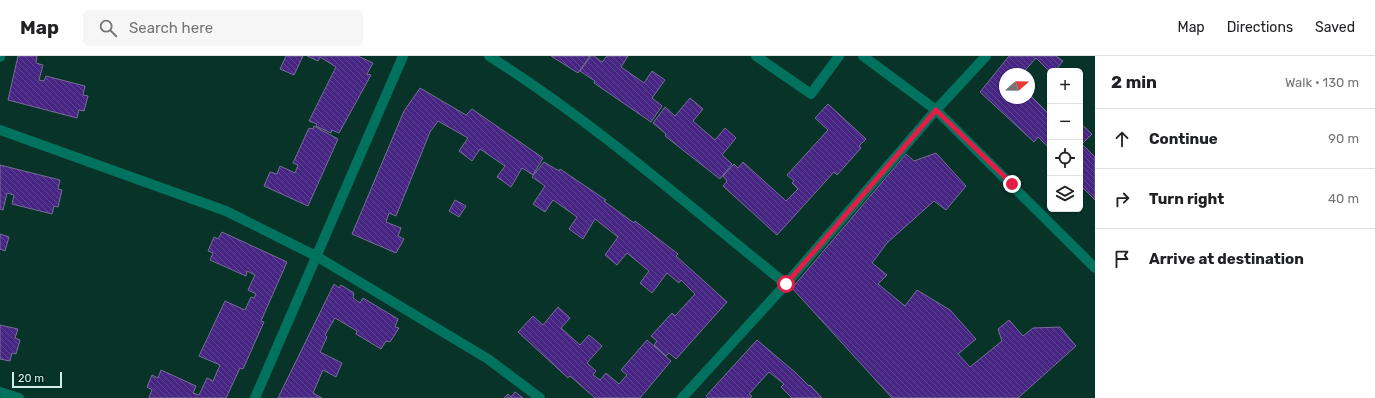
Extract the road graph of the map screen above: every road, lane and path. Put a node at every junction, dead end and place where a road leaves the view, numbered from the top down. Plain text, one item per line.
1 (403, 56) edge
2 (489, 56) edge
3 (756, 56) edge
4 (839, 56) edge
5 (863, 56) edge
6 (986, 56) edge
7 (936, 110) junction
8 (0, 130) edge
9 (316, 256) junction
10 (1095, 268) edge
11 (786, 284) junction
12 (0, 392) edge
13 (19, 398) edge
14 (255, 398) edge
15 (540, 398) edge
16 (682, 398) edge

1 - 9 street
2 - 11 street
3 - 4 street
5 - 7 street
6 - 7 street
7 - 10 street
7 - 11 street
8 - 9 street
9 - 14 street
9 - 15 street
11 - 16 street
12 - 13 street

